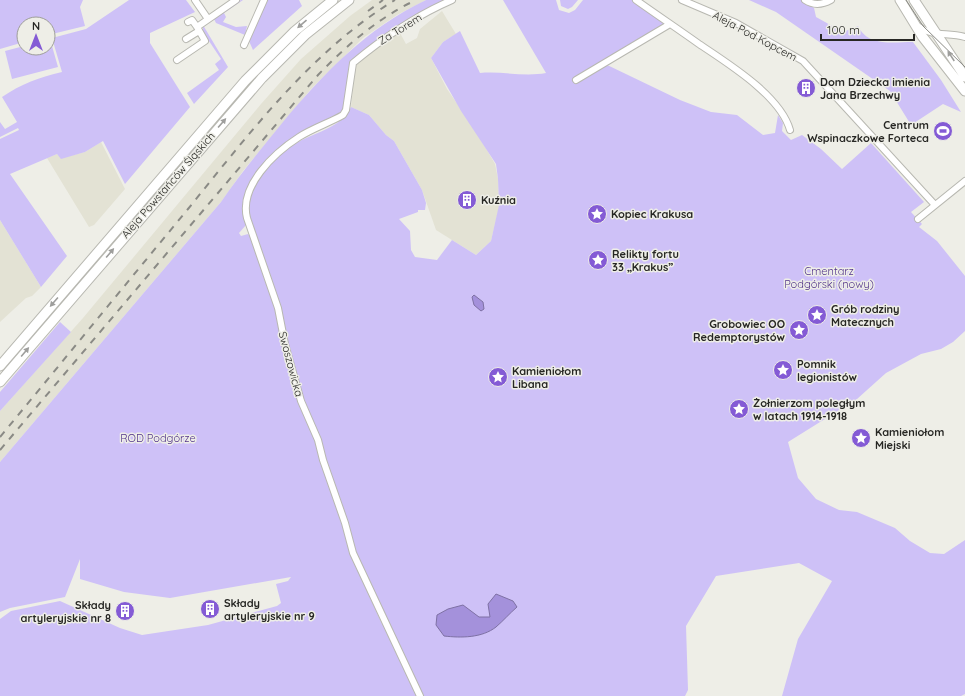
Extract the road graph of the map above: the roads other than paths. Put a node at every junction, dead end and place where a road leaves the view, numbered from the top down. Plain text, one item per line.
1 (195, 0) edge
2 (236, 0) edge
3 (264, 0) edge
4 (333, 0) edge
5 (349, 0) edge
6 (452, 0) edge
7 (636, 0) edge
8 (682, 0) edge
9 (805, 0) edge
10 (831, 0) edge
11 (900, 0) edge
12 (914, 0) edge
13 (208, 19) junction
14 (188, 22) dead end
15 (670, 24) junction
16 (916, 25) junction
17 (198, 29) junction
18 (936, 35) junction
19 (965, 37) edge
20 (186, 40) dead end
21 (244, 45) dead end
22 (177, 60) dead end
23 (353, 63) joint
24 (965, 77) edge
25 (576, 80) dead end
26 (965, 91) edge
27 (790, 130) dead end
28 (965, 181) edge
29 (935, 205) junction
30 (918, 219) dead end
31 (0, 366) edge
32 (0, 382) edge
33 (420, 696) edge

1 - 13 street
2 - 13 street
3 - 21 street
4 -> 31 main road, Aleja Powstańców Śląskich
32 -> 5 main road, Aleja Powstańców Śląskich
6 - 23 street, Za Torem
7 - 15 street
8 - 29 street, Aleja Pod Kopcem
9 - 10 street
11 - 16 main road
12 - 18 main road
13 - 17 street
14 - 17 street
15 - 25 street
15 - 27 street
16 - 18 street
16 - 26 main road
17 - 20 street
17 - 22 street
18 - 19 street
24 -> 18 main road
23 - 33 street, Swoszowicka
28 - 29 street
29 - 30 street

